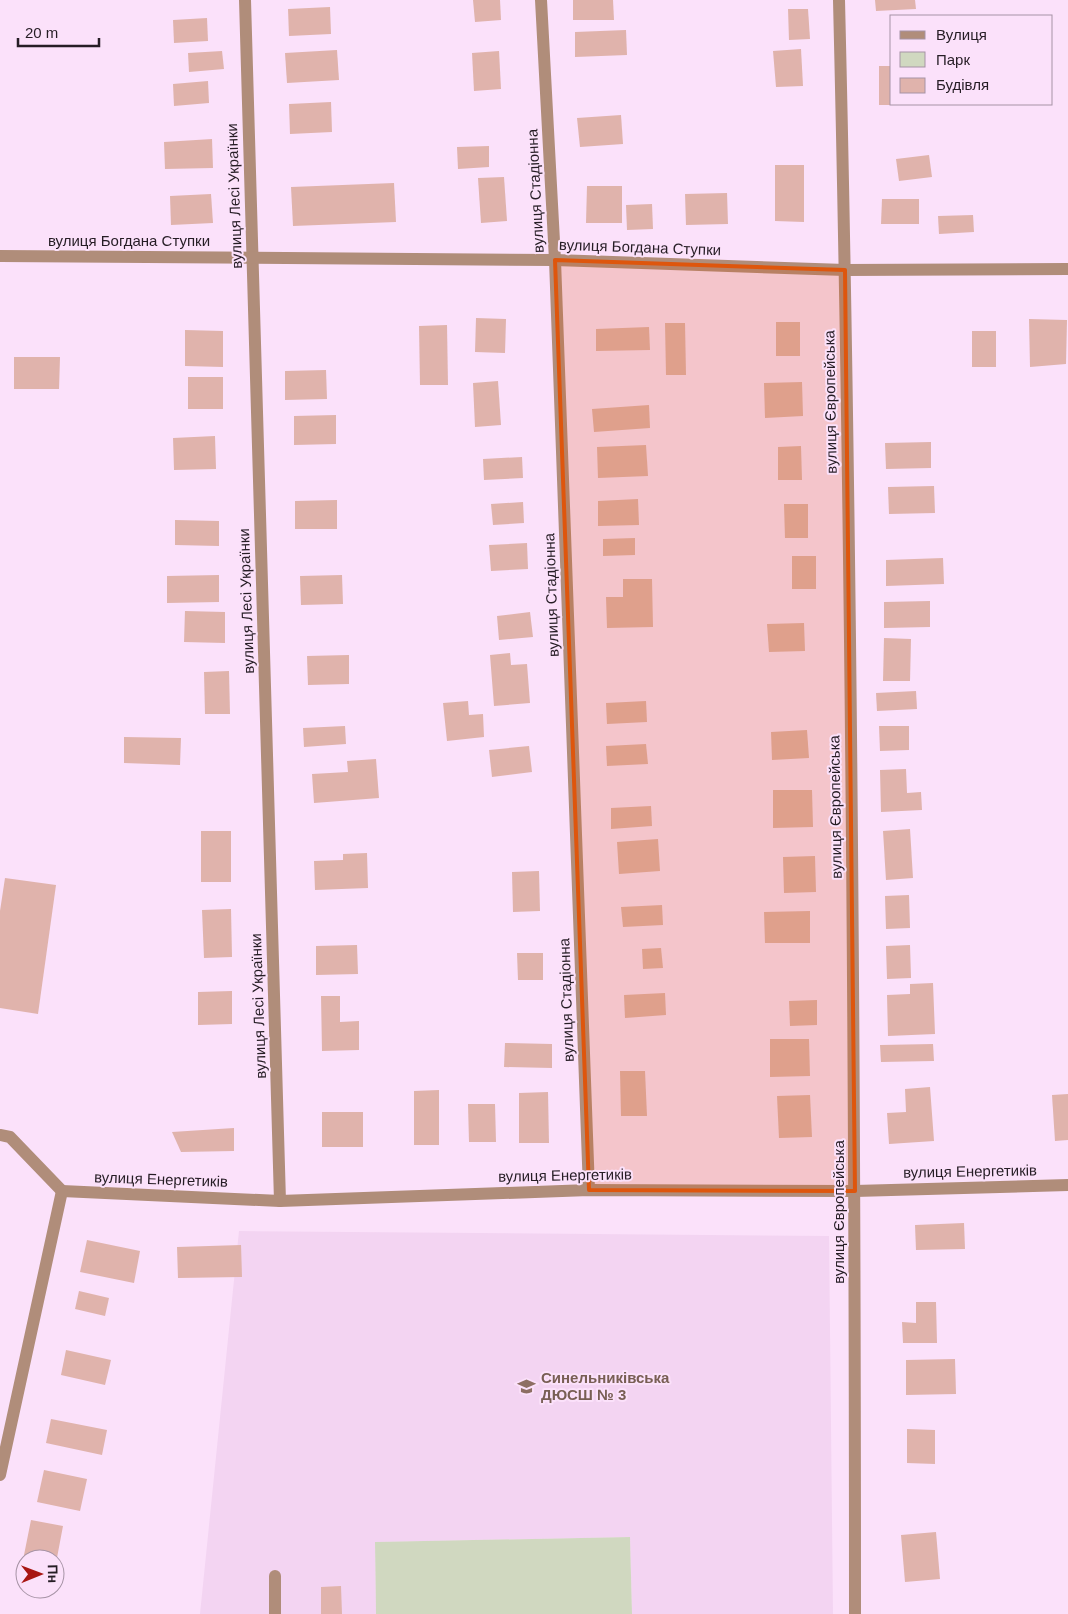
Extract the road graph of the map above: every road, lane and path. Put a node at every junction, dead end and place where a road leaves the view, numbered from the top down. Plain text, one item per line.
1 (245, 0) edge
2 (541, 0) edge
3 (839, 0) edge
4 (0, 256) edge
5 (252, 258) junction
6 (555, 260) junction
7 (1068, 269) edge
8 (845, 270) junction
9 (0, 1135) edge
10 (1068, 1185) edge
11 (589, 1190) junction
12 (855, 1191) junction
13 (62, 1192) junction
14 (280, 1201) junction
15 (0, 1475) edge
16 (275, 1576) dead end
17 (275, 1614) edge
18 (855, 1614) edge

1 - 5 street, вулиця Лесі Українки
2 - 6 street, вулиця Стадіонна
3 - 8 street, вулиця Європейська
4 - 5 street, вулиця Богдана Ступки
5 - 6 street, вулиця Богдана Ступки
5 - 14 street, вулиця Лесі Українки
6 - 8 street, вулиця Богдана Ступки
6 - 11 street, вулиця Стадіонна
7 - 8 street, вулиця Богдана Ступки
8 - 12 street, вулиця Європейська
9 - 13 street
10 - 12 street, вулиця Енергетиків
11 - 12 street, вулиця Енергетиків
11 - 14 street, вулиця Енергетиків
12 - 18 street, вулиця Європейська
13 - 14 street, вулиця Енергетиків
13 - 15 street
16 - 17 street

